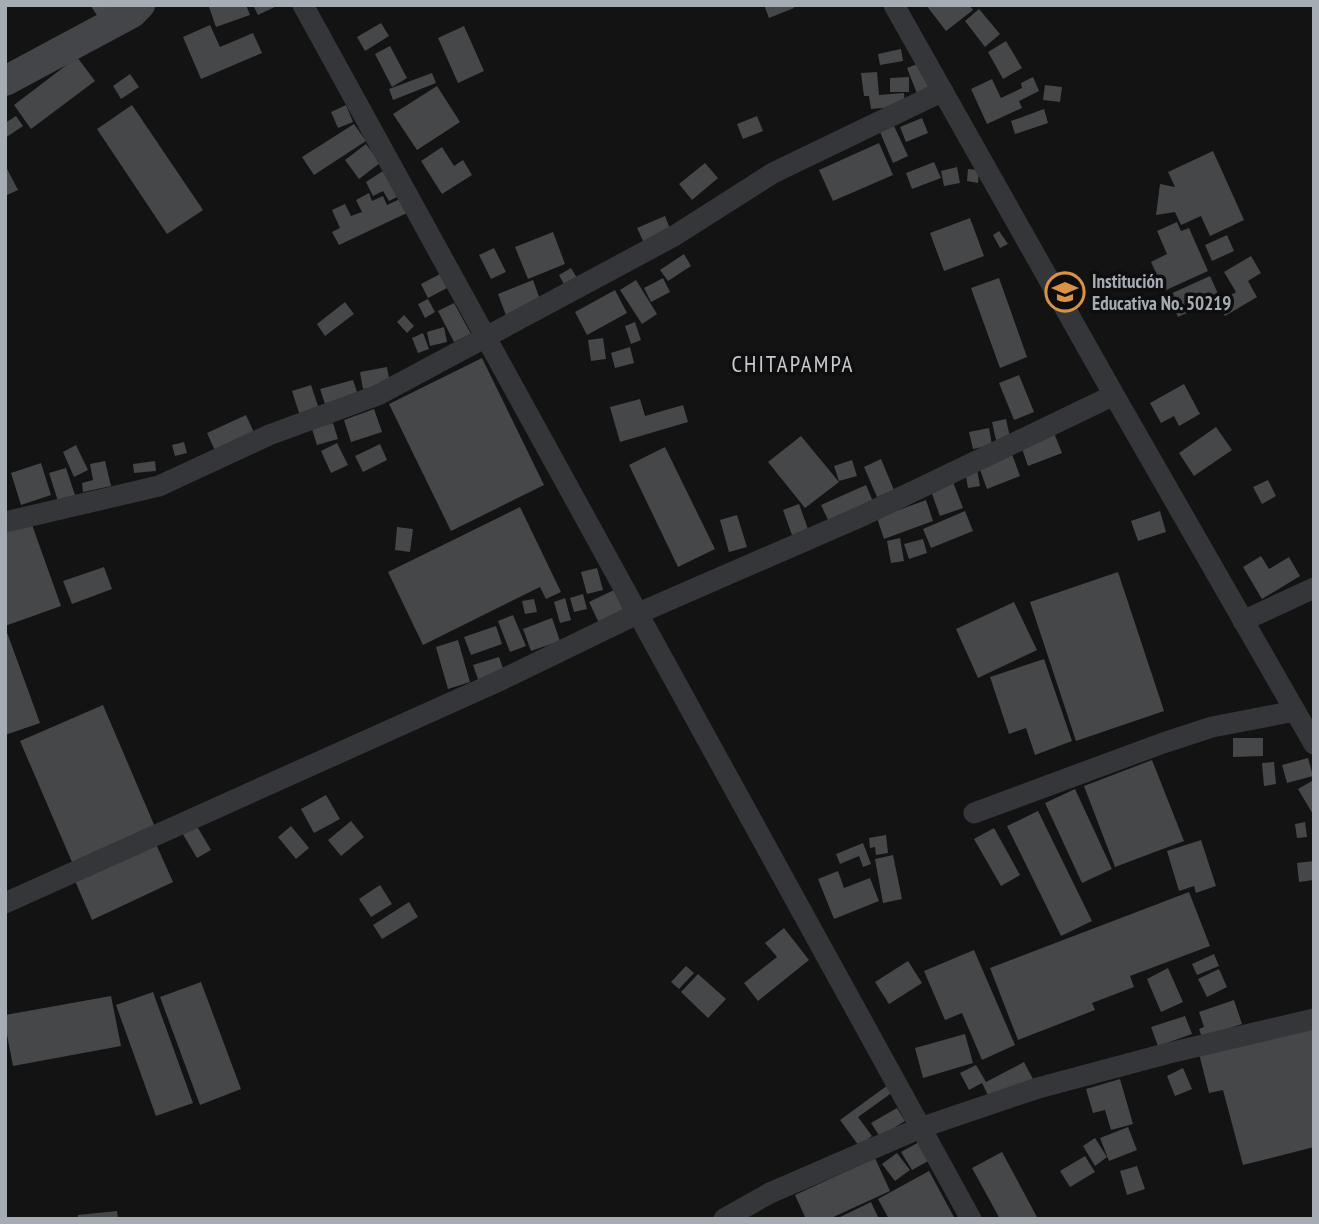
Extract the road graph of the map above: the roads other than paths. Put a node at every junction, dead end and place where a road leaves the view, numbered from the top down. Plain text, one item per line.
1 (140, 5) edge
2 (303, 5) edge
3 (894, 5) edge
4 (5, 81) edge
5 (943, 90) junction
6 (485, 338) junction
7 (1114, 396) junction
8 (5, 522) edge
9 (1314, 588) edge
10 (639, 613) junction
11 (1243, 621) junction
12 (1295, 711) junction
13 (1314, 744) edge
14 (974, 813) dead end
15 (5, 903) edge
16 (1314, 1019) edge
17 (920, 1129) junction
18 (724, 1219) edge
19 (971, 1219) edge

1 - 4 street
2 - 6 street
3 - 5 street
5 - 6 street
5 - 7 street
6 - 8 street
6 - 10 street
7 - 10 street
7 - 11 street
9 - 11 street
10 - 15 street
10 - 17 street
11 - 12 street
12 - 13 street
12 - 14 street
16 - 17 street
17 - 18 street
17 - 19 street

